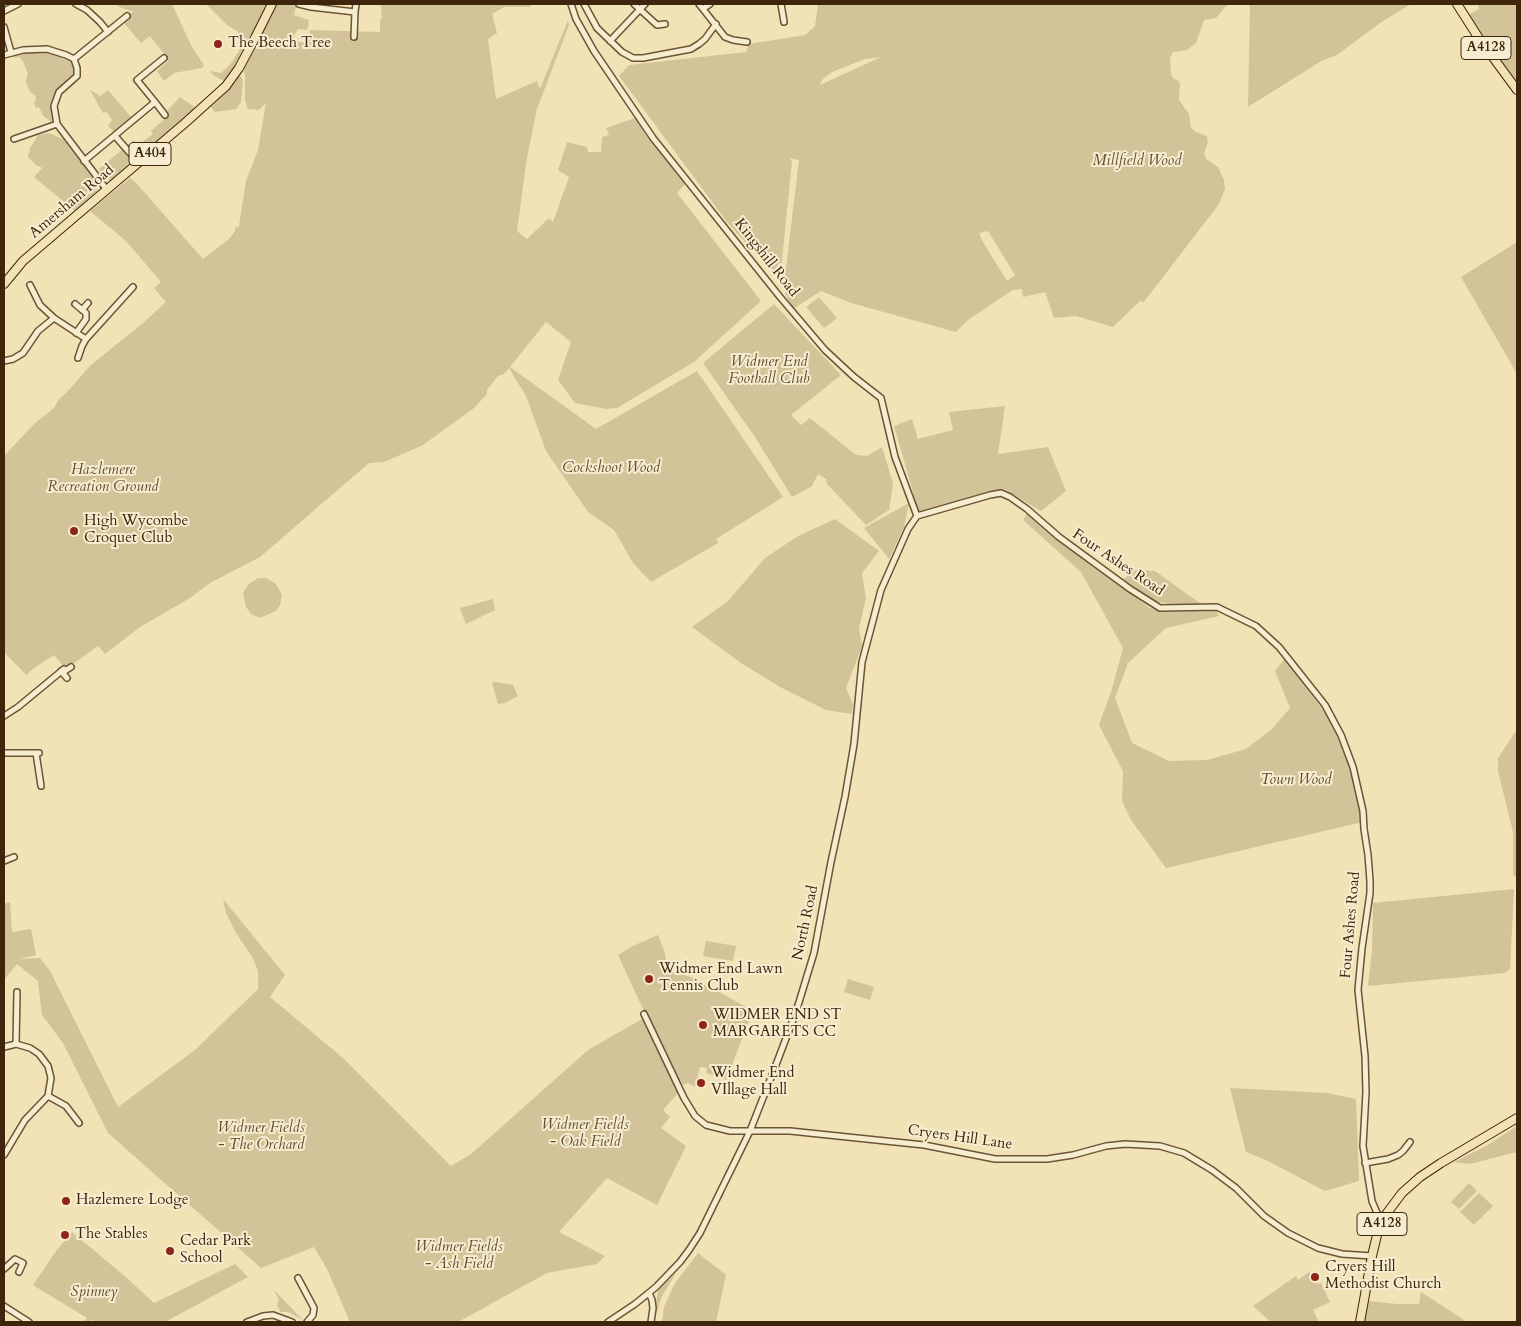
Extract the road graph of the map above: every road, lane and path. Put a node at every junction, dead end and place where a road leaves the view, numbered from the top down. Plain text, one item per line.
1 (18, 4) edge
2 (76, 4) edge
3 (272, 4) edge
4 (299, 4) edge
5 (356, 4) edge
6 (570, 4) edge
7 (584, 4) edge
8 (634, 4) edge
9 (645, 4) edge
10 (698, 4) edge
11 (710, 4) edge
12 (781, 4) edge
13 (1458, 4) edge
14 (640, 9) junction
15 (703, 9) junction
16 (4, 11) edge
17 (355, 12) junction
18 (127, 16) dead end
19 (784, 22) dead end
20 (666, 24) dead end
21 (716, 24) junction
22 (4, 27) edge
23 (108, 32) junction
24 (354, 37) dead end
25 (610, 41) junction
26 (747, 42) dead end
27 (11, 52) junction
28 (4, 55) edge
29 (164, 58) dead end
30 (74, 60) junction
31 (1517, 90) edge
32 (155, 102) junction
33 (164, 115) dead end
34 (57, 124) junction
35 (115, 136) junction
36 (14, 139) dead end
37 (84, 161) junction
38 (140, 162) junction
39 (107, 190) junction
40 (4, 284) edge
41 (30, 285) dead end
42 (133, 287) dead end
43 (88, 303) dead end
44 (75, 304) dead end
45 (82, 310) junction
46 (54, 318) junction
47 (76, 333) junction
48 (86, 339) junction
49 (78, 358) dead end
50 (4, 361) edge
51 (917, 516) junction
52 (71, 667) dead end
53 (61, 671) junction
54 (67, 678) dead end
55 (4, 716) edge
56 (4, 753) edge
57 (41, 786) dead end
58 (14, 858) dead end
59 (4, 861) edge
60 (17, 992) dead end
61 (644, 1014) dead end
62 (16, 1044) junction
63 (4, 1047) edge
64 (48, 1096) junction
65 (1517, 1118) edge
66 (79, 1123) dead end
67 (750, 1131) junction
68 (1410, 1142) dead end
69 (4, 1155) edge
70 (1365, 1163) junction
71 (1384, 1219) junction
72 (1372, 1256) junction
73 (4, 1269) edge
74 (19, 1272) dead end
75 (298, 1278) dead end
76 (649, 1293) junction
77 (4, 1306) edge
78 (29, 1322) edge
79 (247, 1322) edge
80 (292, 1322) edge
81 (307, 1322) edge
82 (608, 1322) edge
83 (651, 1322) edge
84 (1360, 1322) edge

1 - 16 street
2 - 23 street
3 - 38 main road, Amersham Road / A404
4 - 17 street
5 - 17 street
6 - 51 street, Kingshill Road
7 - 25 street
8 - 14 street
9 - 14 street
10 - 15 street
11 - 15 street
12 - 19 street
13 - 31 main road, A4128
14 - 20 street
14 - 25 street
15 - 21 street
17 - 24 street
18 - 23 street
21 - 25 street
21 - 26 street
22 - 27 street
23 - 30 street
27 - 28 street
27 - 30 street
29 - 32 street
30 - 34 street
32 - 33 street
32 - 35 street
34 - 36 street
34 - 37 street
35 - 37 street
35 - 38 street
37 - 39 street
38 - 39 main road, Amersham Road / A404
39 - 40 main road, Amersham Road / A404
41 - 46 street
42 - 48 street
43 - 45 street
44 - 45 street
45 - 47 street
46 - 47 street
46 - 50 street
47 - 48 street
48 - 49 street
51 - 67 street, North Road
51 - 70 street, Four Ashes Road
52 - 53 street
53 - 54 street
53 - 55 street
56 - 57 street
58 - 59 street
60 - 62 street
61 - 67 street, Cryers Hill Lane
62 - 63 street
62 - 64 street
64 - 66 street
64 - 69 street
65 - 71 main road, A4128
67 - 72 street, Cryers Hill Lane
67 - 76 street, North Road
68 - 70 street
70 - 71 street, Four Ashes Road
71 - 72 main road, A4128
72 - 84 main road, A4128
73 - 74 street
75 - 81 street
76 - 82 street, North Road
76 - 83 street
77 - 78 street
79 - 80 street

